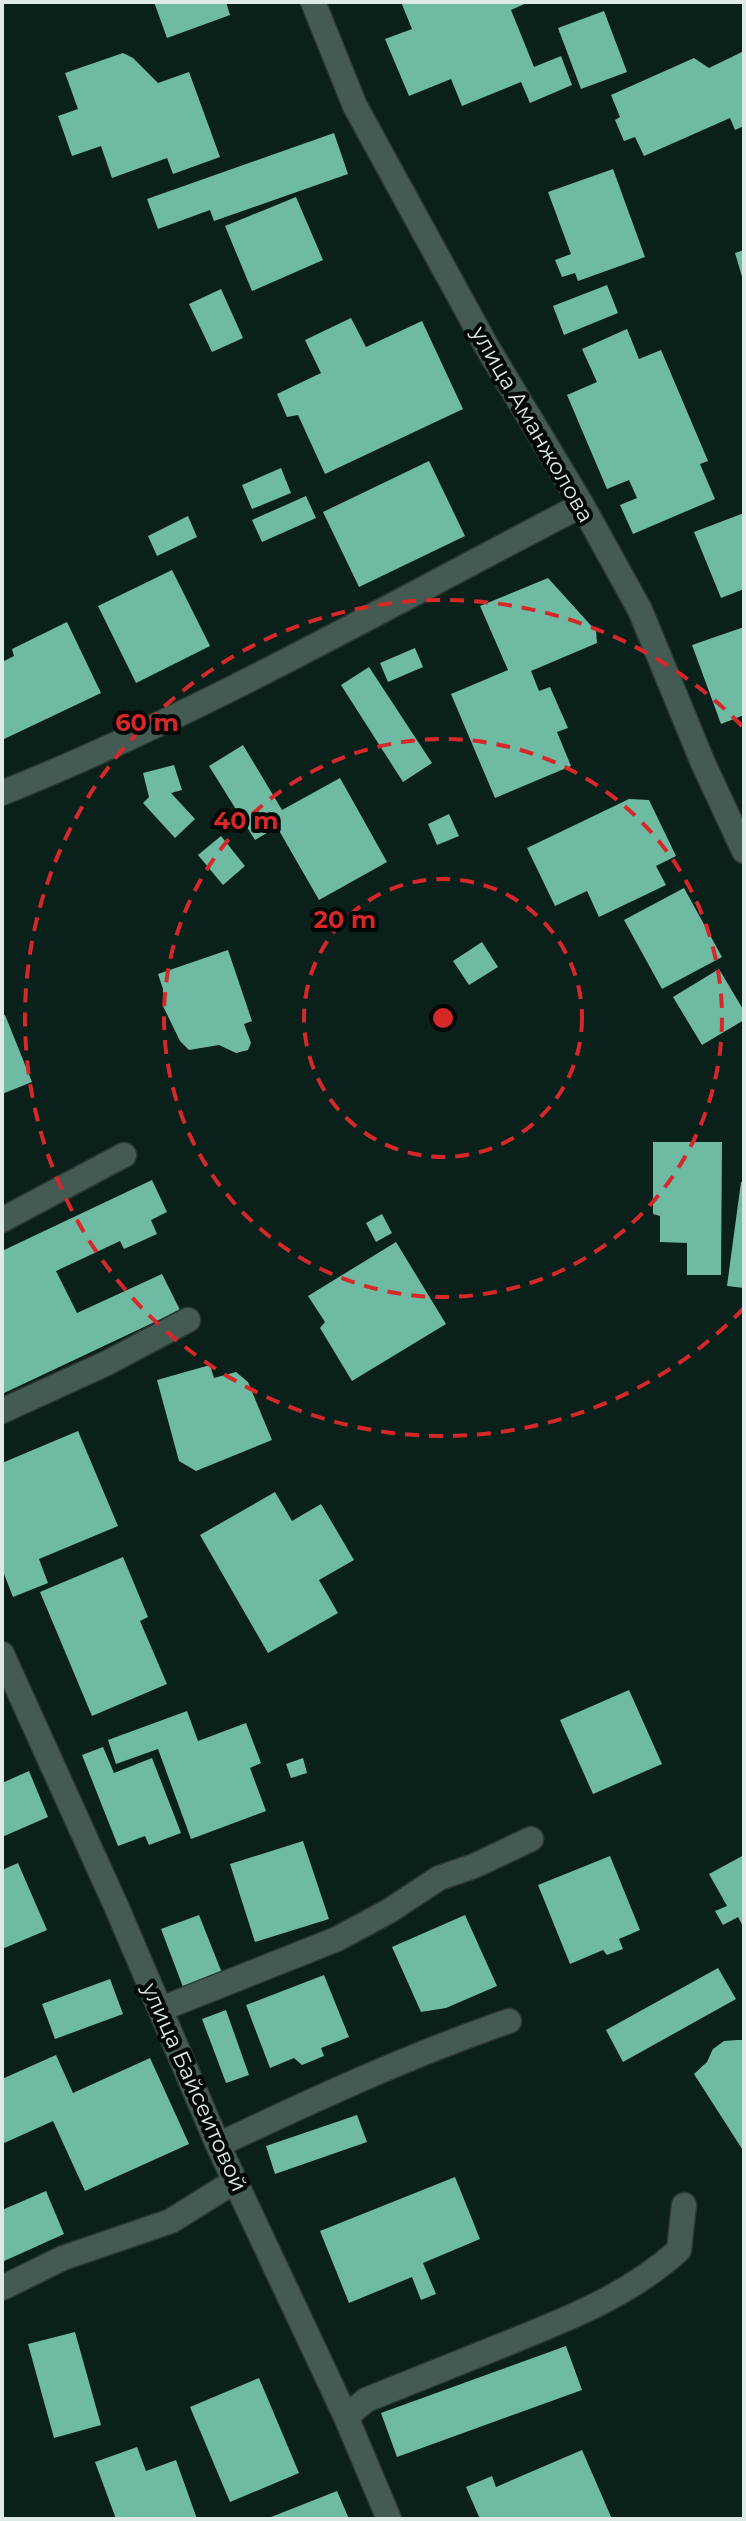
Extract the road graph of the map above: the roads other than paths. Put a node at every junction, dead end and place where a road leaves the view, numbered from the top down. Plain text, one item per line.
1 (313, 2) edge
2 (582, 505) junction
3 (2, 793) edge
4 (744, 851) edge
5 (124, 1155) dead end
6 (2, 1220) edge
7 (188, 1320) dead end
8 (2, 1411) edge
9 (2, 1654) edge
10 (531, 1839) dead end
11 (161, 2009) junction
12 (509, 2021) dead end
13 (218, 2145) junction
14 (235, 2181) junction
15 (684, 2205) dead end
16 (2, 2288) edge
17 (346, 2417) junction
18 (389, 2519) edge

1 - 2 street, улица Аманжолова
2 - 3 street
2 - 4 street, улица Аманжолова
5 - 6 street
7 - 8 street
9 - 11 street, улица Байсеитовой
10 - 11 street
11 - 13 street, улица Байсеитовой
12 - 13 street
13 - 14 street, улица Байсеитовой
14 - 16 street
14 - 17 street, улица Байсеитовой
15 - 17 street
17 - 18 street, улица Байсеитовой

